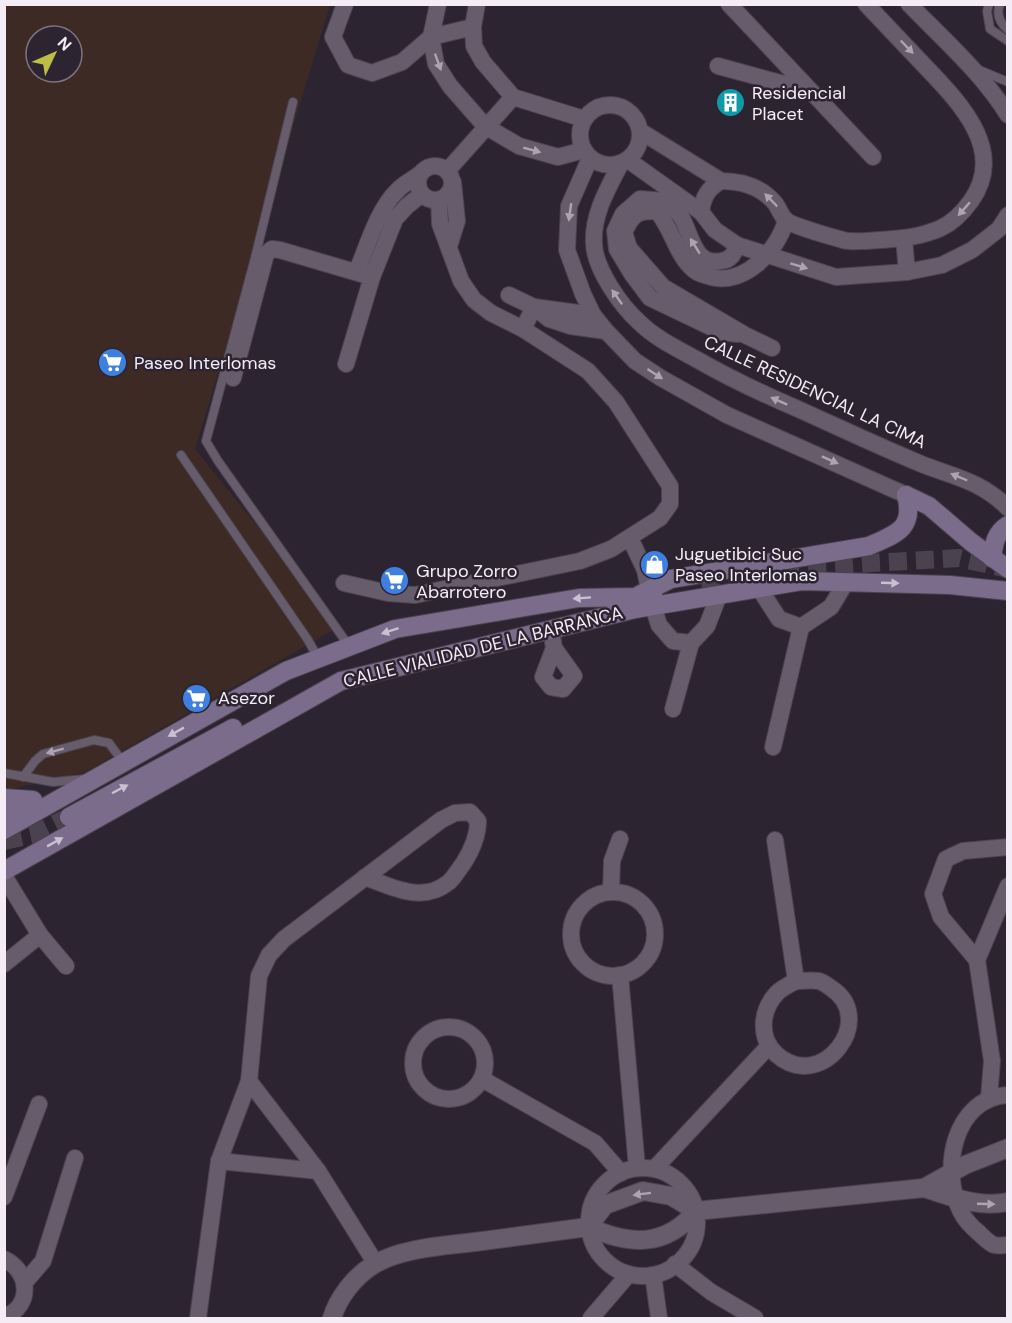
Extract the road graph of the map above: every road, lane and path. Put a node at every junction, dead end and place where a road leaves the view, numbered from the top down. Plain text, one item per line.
1 (345, 4) edge
2 (438, 4) edge
3 (477, 4) edge
4 (729, 4) edge
5 (866, 4) edge
6 (909, 4) edge
7 (989, 4) edge
8 (1000, 4) edge
9 (473, 27) junction
10 (1008, 30) edge
11 (431, 37) junction
12 (1008, 41) edge
13 (968, 65) junction
14 (718, 66) dead end
15 (1008, 82) edge
16 (811, 91) junction
17 (513, 97) junction
18 (293, 102) dead end
19 (1008, 115) edge
20 (584, 119) junction
21 (485, 126) junction
22 (640, 130) junction
23 (587, 154) junction
24 (873, 157) dead end
25 (624, 161) junction
26 (420, 174) junction
27 (450, 175) junction
28 (721, 181) junction
29 (422, 194) junction
30 (439, 200) junction
31 (701, 212) junction
32 (1008, 215) edge
33 (389, 216) junction
34 (786, 220) junction
35 (904, 239) junction
36 (737, 245) junction
37 (449, 246) junction
38 (765, 256) junction
39 (907, 272) junction
40 (364, 274) junction
41 (509, 295) dead end
42 (534, 307) junction
43 (593, 315) junction
44 (523, 329) junction
45 (606, 331) junction
46 (745, 335) junction
47 (772, 348) dead end
48 (346, 364) dead end
49 (233, 378) dead end
50 (181, 455) dead end
51 (906, 495) junction
52 (1008, 508) edge
53 (1008, 525) edge
54 (630, 538) junction
55 (992, 558) junction
56 (1008, 569) edge
57 (846, 582) junction
58 (344, 583) dead end
59 (702, 587) tunnel mouth
60 (759, 588) junction
61 (1008, 591) edge
62 (719, 595) junction
63 (646, 598) junction
64 (801, 627) junction
65 (551, 629) junction
66 (691, 644) junction
67 (349, 646) junction
68 (554, 648) junction
69 (318, 658) junction
70 (322, 692) junction
71 (673, 710) dead end
72 (773, 747) dead end
73 (123, 762) junction
74 (4, 774) edge
75 (24, 777) junction
76 (95, 778) junction
77 (4, 798) edge
78 (53, 801) junction
79 (4, 813) edge
80 (69, 817) tunnel mouth
81 (4, 830) edge
82 (620, 839) dead end
83 (775, 840) dead end
84 (1008, 847) edge
85 (4, 870) edge
86 (4, 876) edge
87 (365, 877) junction
88 (1008, 886) edge
89 (611, 891) junction
90 (40, 935) junction
91 (977, 960) junction
92 (4, 964) edge
93 (66, 966) dead end
94 (620, 975) junction
95 (796, 981) junction
96 (768, 1047) junction
97 (483, 1079) junction
98 (249, 1081) junction
99 (1008, 1095) edge
100 (989, 1098) junction
101 (39, 1104) dead end
102 (1008, 1148) edge
103 (75, 1158) dead end
104 (219, 1161) junction
105 (637, 1168) junction
106 (655, 1168) junction
107 (318, 1171) junction
108 (953, 1172) junction
109 (621, 1173) junction
110 (924, 1188) junction
111 (4, 1197) edge
112 (956, 1198) junction
113 (1008, 1202) edge
114 (696, 1211) junction
115 (588, 1227) junction
116 (1008, 1245) edge
117 (4, 1259) edge
118 (376, 1264) junction
119 (675, 1264) junction
120 (628, 1275) junction
121 (653, 1275) junction
122 (25, 1282) junction
123 (14, 1315) edge
124 (198, 1318) edge
125 (332, 1318) edge
126 (591, 1318) edge
127 (659, 1318) edge
128 (755, 1318) edge

1 - 11 street
2 - 11 street
3 - 9 street
4 - 16 street
5 -> 35 street
6 - 13 street
7 - 12 lane
8 - 10 lane
9 - 11 street
9 - 17 street
11 -> 21 street
13 - 15 lane
13 - 19 street
14 - 16 street
16 - 24 street
17 - 20 street
17 - 21 street
18 - 67 lane
20 - 22 street
20 - 23 street
21 -> 23 street
21 - 27 street
22 - 25 street
22 - 28 street
23 - 25 street
23 -> 43 street
25 - 31 street
52 -> 25 street, CALLE RESIDENCIAL LA CIMA
26 - 27 street
26 - 29 street
26 - 33 street
27 - 30 street
27 - 37 street
28 - 31 street
34 -> 28 street
29 - 30 street
29 - 33 street
30 - 37 street
31 - 36 street
32 - 39 street
33 - 40 street
34 - 35 street
34 - 38 street
35 - 39 street
36 - 38 street
36 -> 46 street
37 - 44 street
38 -> 39 street
38 - 46 street
40 - 48 street
40 - 49 street
41 - 42 street
42 - 43 street
42 - 44 street
42 - 45 street
43 - 45 street
44 - 54 street
45 -> 51 street
46 - 47 street
50 - 69 lane
51 - 55 main road
51 - 63 main road
53 - 55 main road
54 - 58 street
54 - 63 street
55 - 56 main road
57 - 60 main road, CALLE VIALIDAD DE LA BARRANCA
57 -> 61 main road, CALLE VIALIDAD DE LA BARRANCA
57 - 64 street
59 - 63 main road, CALLE VIALIDAD DE LA BARRANCA
60 - 62 main road, CALLE VIALIDAD DE LA BARRANCA
60 - 64 street
62 - 63 main road, CALLE VIALIDAD DE LA BARRANCA
62 - 66 street
63 - 65 main road, CALLE VIALIDAD DE LA BARRANCA
63 - 66 street
63 -> 67 main road, CALLE VIALIDAD DE LA BARRANCA
64 - 72 street
65 - 68 street
65 - 70 main road, CALLE VIALIDAD DE LA BARRANCA
66 - 71 street
67 - 69 main road, CALLE VIALIDAD DE LA BARRANCA
68 - 68 street
69 -> 73 main road, CALLE VIALIDAD DE LA BARRANCA
80 -> 70 main road
85 -> 70 main road, CALLE VIALIDAD DE LA BARRANCA
73 -> 75 lane
73 - 76 main road, CALLE VIALIDAD DE LA BARRANCA
74 - 75 lane
75 - 76 lane
76 - 78 main road, CALLE VIALIDAD DE LA BARRANCA
77 - 78 main road
78 - 79 main road
78 - 81 main road, CALLE VIALIDAD DE LA BARRANCA
82 - 89 street
83 - 95 street
84 - 91 street
86 - 90 street
87 - 87 street
87 - 98 street
88 - 91 street
89 - 94 street
89 - 94 street
90 - 92 street
90 - 93 street
91 - 100 street
94 - 105 street
95 - 96 street
95 - 96 street
96 - 106 street
97 - 97 street
97 - 109 street
98 - 104 street
98 - 107 street
99 - 100 street
100 - 108 street
101 - 111 street
102 - 108 street
103 - 122 street
104 - 107 street
104 - 124 street
105 - 106 street
105 - 109 street
106 - 114 street
107 - 118 street
108 - 110 street
108 - 112 street
109 - 115 street
110 - 112 street
110 - 114 street
112 -> 113 street
112 - 116 street
114 - 115 street
114 -> 115 street
114 - 119 street
115 - 118 street
115 - 120 street
117 - 122 street
118 - 125 street
119 - 121 street
119 - 128 street
120 - 121 street
120 - 126 street
121 - 127 street
122 - 123 street

